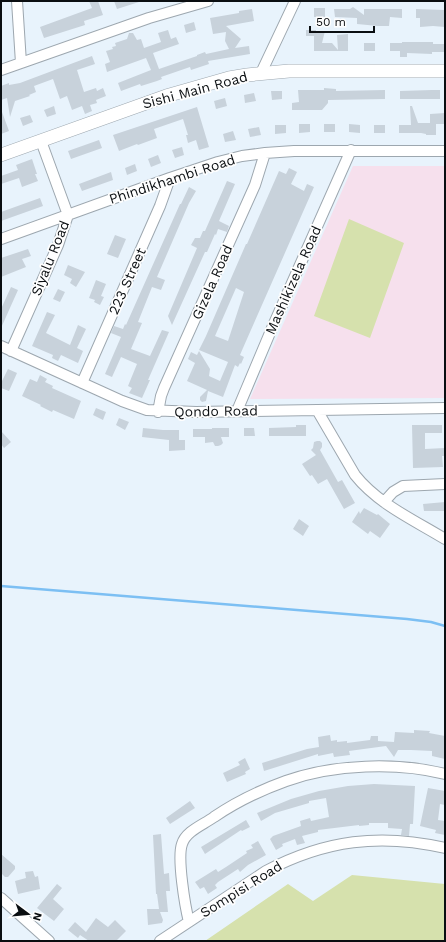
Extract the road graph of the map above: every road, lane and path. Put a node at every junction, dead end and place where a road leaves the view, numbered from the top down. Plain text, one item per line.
1 (17, 1) edge
2 (208, 1) edge
3 (295, 1) edge
4 (21, 63) junction
5 (1, 70) edge
6 (445, 71) edge
7 (261, 73) junction
8 (41, 141) junction
9 (351, 150) junction
10 (445, 151) edge
11 (265, 152) junction
12 (1, 155) edge
13 (170, 178) junction
14 (68, 215) junction
15 (1, 240) edge
16 (1, 346) edge
17 (11, 351) junction
18 (82, 383) junction
19 (445, 408) edge
20 (317, 410) junction
21 (237, 411) junction
22 (158, 412) junction
23 (445, 484) edge
24 (384, 502) junction
25 (445, 539) edge
26 (445, 774) edge
27 (445, 848) edge
28 (2, 901) edge
29 (189, 922) junction
30 (49, 941) edge
31 (160, 941) edge

1 - 4 street
2 - 4 street
3 - 7 street
4 - 5 street
6 - 7 street, Sishi Main Road
7 - 8 street, Sishi Main Road
8 - 12 street, Sishi Main Road
8 - 14 street, Siyalu Road
9 - 10 street, Phindikhambi Road
9 - 11 street, Phindikhambi Road
9 - 21 street, Mashikizela Road
11 - 13 street, Phindikhambi Road
11 - 22 street, Gizela Road
13 - 14 street, Phindikhambi Road
13 - 18 street, 223 Street
14 - 15 street, Phindikhambi Road
14 - 17 street, Siyalu Road
16 - 17 street, Qondo Road
17 - 18 street, Qondo Road
18 - 22 street, Qondo Road
19 - 20 street, Qondo Road
20 - 21 street, Qondo Road
20 - 24 street
21 - 22 street, Qondo Road
23 - 24 street
24 - 25 street
26 - 29 street
27 - 29 street, Sompisi Road
28 - 30 street
29 - 31 street, Sompisi Road

